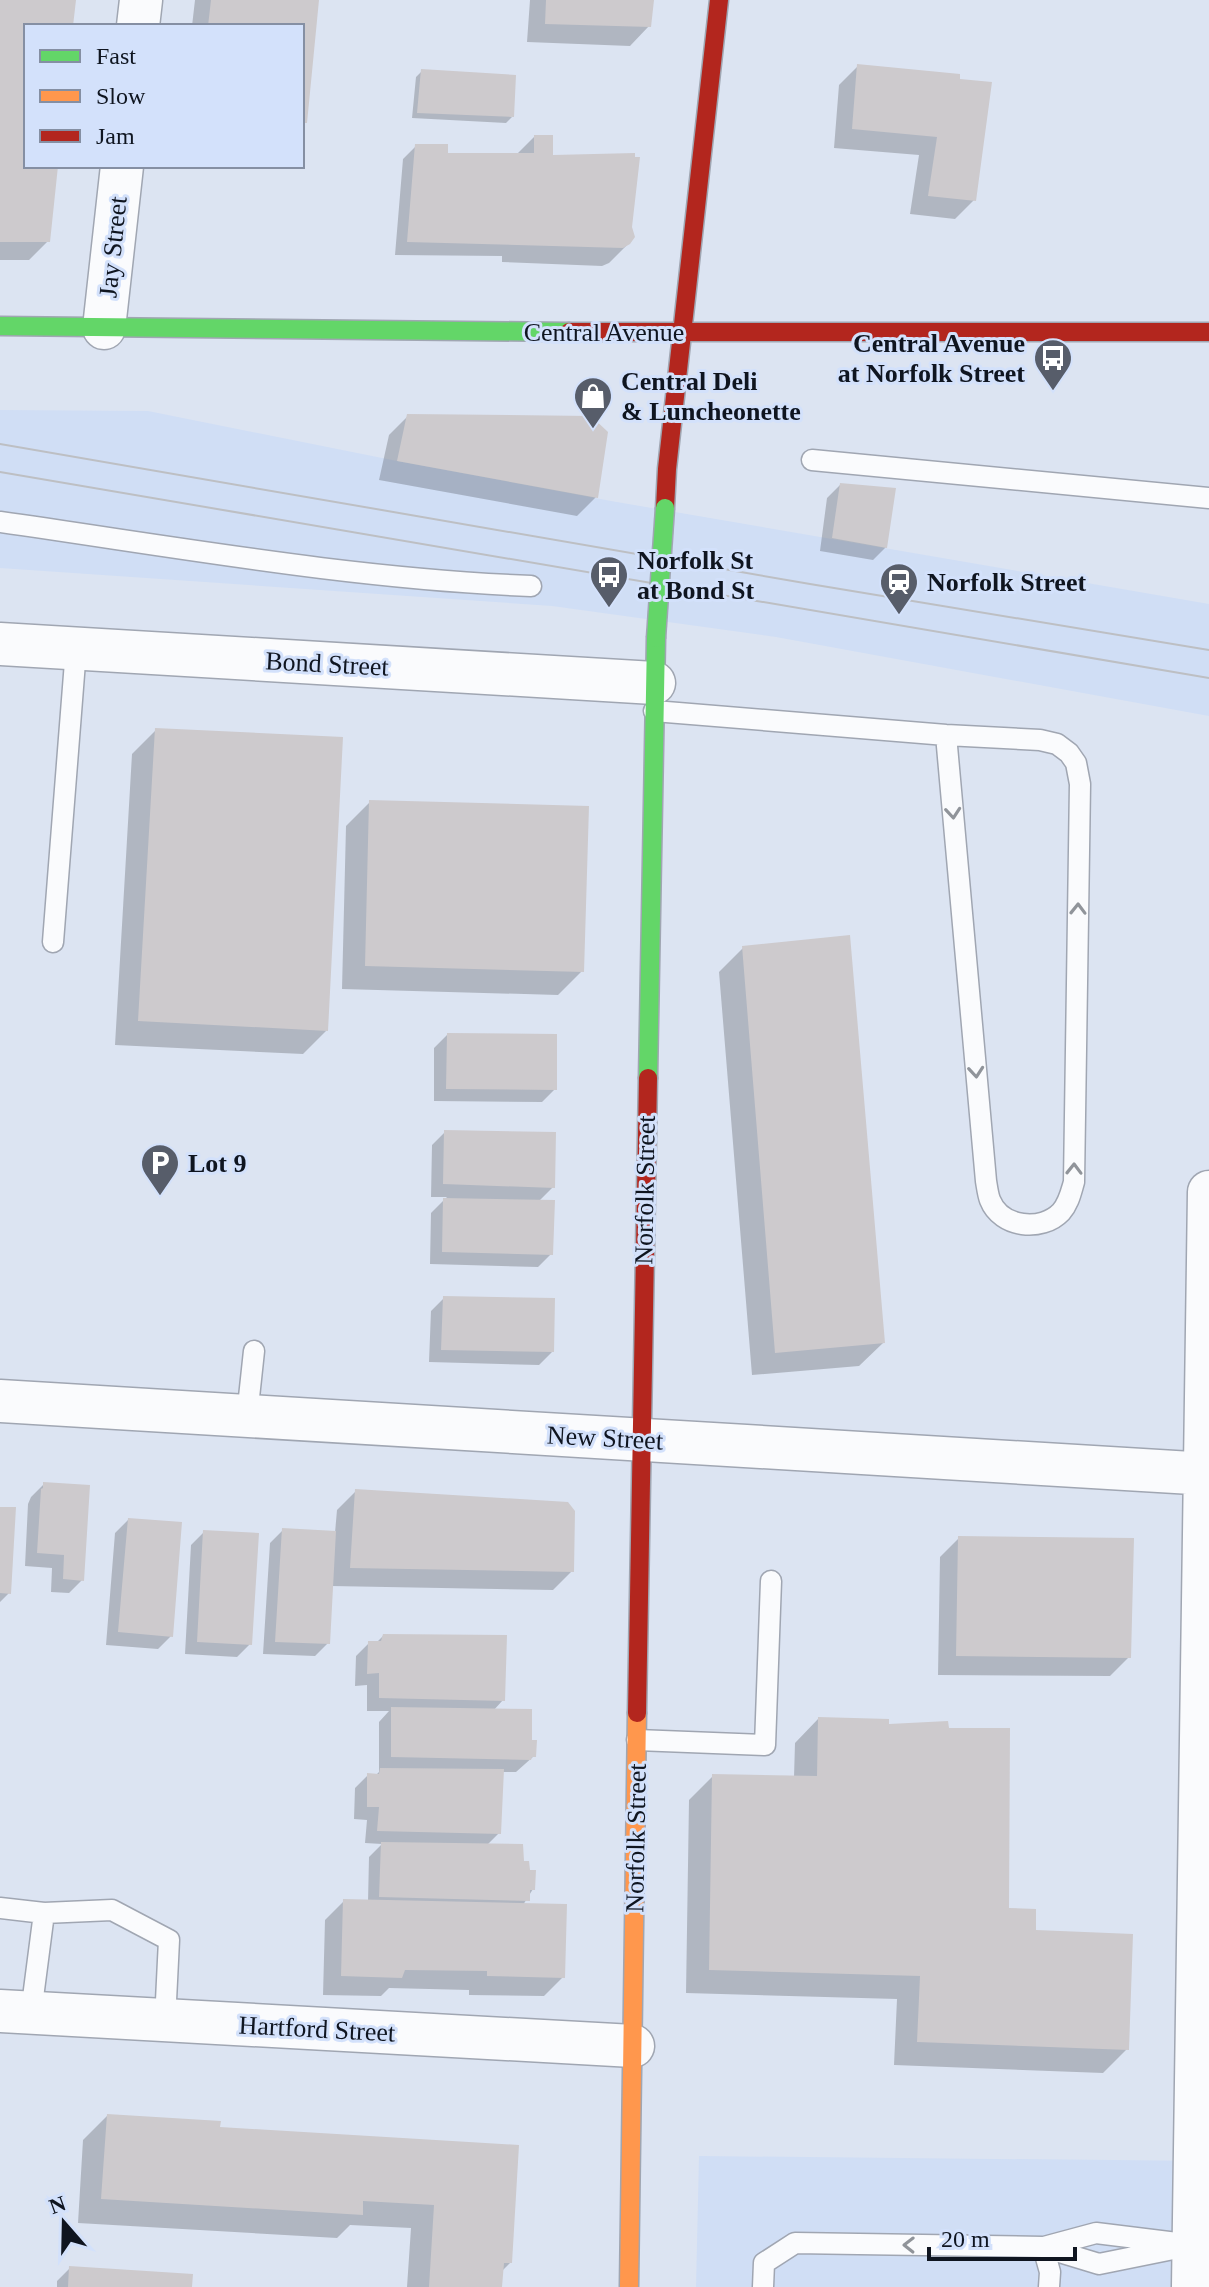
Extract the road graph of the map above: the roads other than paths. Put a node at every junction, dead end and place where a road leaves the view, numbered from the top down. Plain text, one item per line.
1 (141, 0) edge
2 (719, 0) edge
3 (138, 24) edge
4 (122, 168) edge
5 (0, 326) edge
6 (104, 328) junction
7 (1209, 332) edge
8 (682, 333) junction
9 (812, 460) dead end
10 (1209, 498) edge
11 (0, 522) edge
12 (531, 586) dead end
13 (0, 644) edge
14 (76, 649) junction
15 (654, 697) junction
16 (946, 735) junction
17 (53, 942) dead end
18 (1209, 1192) edge
19 (254, 1351) dead end
20 (0, 1401) edge
21 (247, 1416) junction
22 (641, 1440) junction
23 (1207, 1474) edge
24 (771, 1581) dead end
25 (637, 1740) junction
26 (0, 1908) edge
27 (44, 1913) junction
28 (16, 2012) edge
29 (165, 2021) junction
30 (633, 2046) junction
31 (1193, 2245) junction
32 (1043, 2247) junction
33 (629, 2287) edge
34 (763, 2287) edge
35 (1049, 2287) edge
36 (1193, 2287) edge

1 - 3 street
2 - 8 main road, Norfolk Street
4 - 6 street, Jay Street
5 - 6 main road, Central Avenue
6 - 8 main road, Central Avenue
7 - 8 main road, Central Avenue
8 - 15 main road, Norfolk Street, bridge
9 - 10 lane
11 - 12 lane
13 - 14 street, Bond Street
14 - 15 street, Bond Street
14 - 17 lane
15 - 16 lane
15 - 22 main road, Norfolk Street
16 -> 16 lane
18 - 23 street
19 - 21 lane
20 - 21 street, New Street
21 - 22 street, New Street
22 - 23 street, New Street
22 - 25 main road, Norfolk Street
23 - 31 street
24 - 25 lane
25 - 30 main road, Norfolk Street
26 - 27 lane
27 - 28 lane
27 - 29 lane
28 - 29 street, Hartford Street
29 - 30 street, Hartford Street
30 - 33 main road, Norfolk Street
31 - 32 lane
31 - 32 lane
31 - 36 street
32 -> 34 lane
32 - 35 lane

